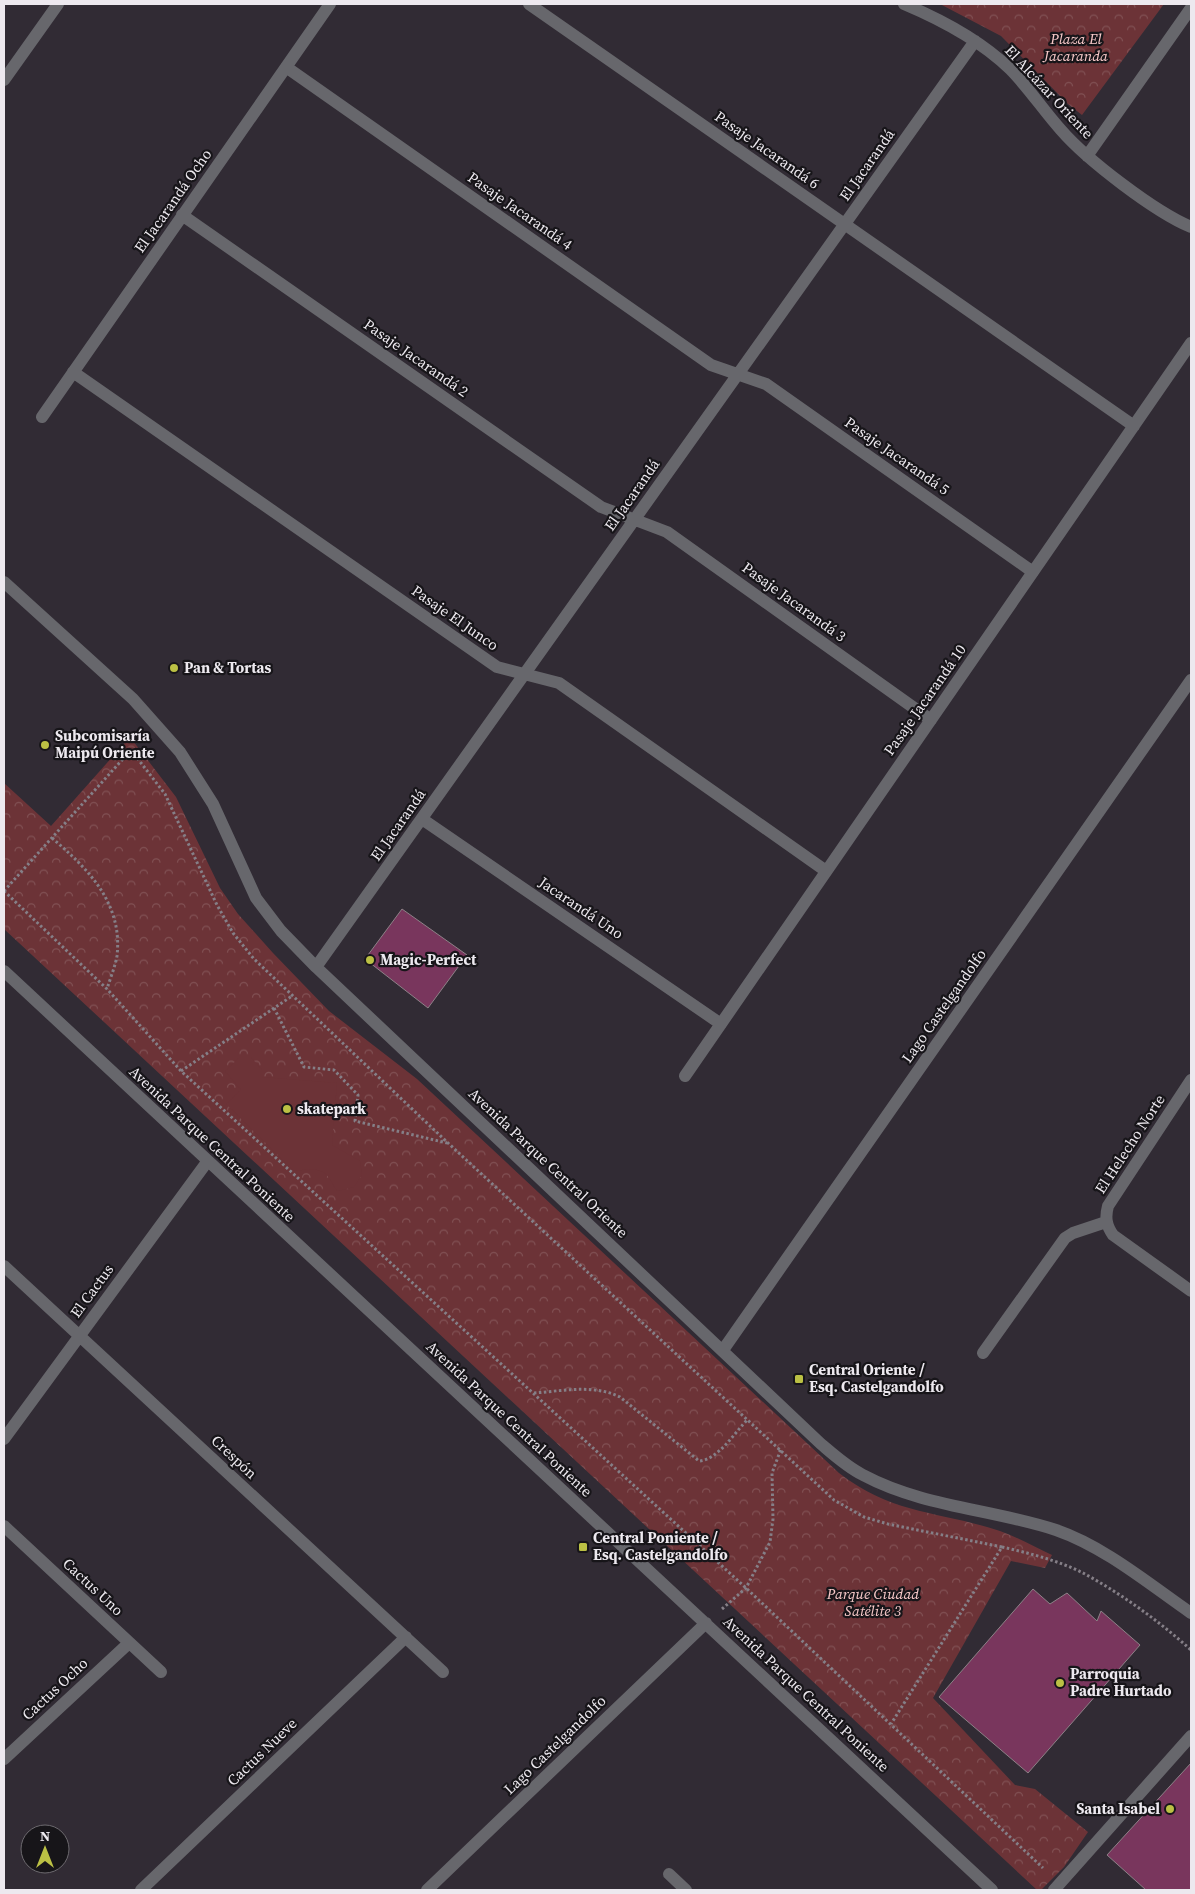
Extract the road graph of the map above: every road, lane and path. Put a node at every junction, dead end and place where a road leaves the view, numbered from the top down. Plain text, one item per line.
1 (58, 4) edge
2 (330, 4) edge
3 (528, 4) edge
4 (904, 4) edge
5 (1191, 8) edge
6 (975, 41) junction
7 (286, 67) junction
8 (4, 80) edge
9 (1087, 156) junction
10 (182, 215) junction
11 (845, 224) junction
12 (1191, 227) edge
13 (1191, 343) edge
14 (73, 372) junction
15 (738, 374) junction
16 (42, 417) dead end
17 (1134, 426) junction
18 (635, 519) junction
19 (1033, 572) junction
20 (4, 582) edge
21 (525, 674) junction
22 (1191, 680) edge
23 (931, 720) junction
24 (422, 819) junction
25 (52, 838) junction
26 (826, 871) junction
27 (4, 891) edge
28 (316, 967) junction
29 (4, 971) edge
30 (106, 989) junction
31 (292, 996) junction
32 (274, 1008) junction
33 (721, 1024) junction
34 (181, 1071) junction
35 (685, 1076) dead end
36 (1191, 1080) edge
37 (448, 1143) junction
38 (207, 1162) junction
39 (1106, 1222) junction
40 (4, 1266) edge
41 (1191, 1291) edge
42 (79, 1336) junction
43 (723, 1350) junction
44 (983, 1354) dead end
45 (534, 1392) junction
46 (748, 1419) junction
47 (4, 1439) edge
48 (781, 1449) junction
49 (4, 1526) edge
50 (1002, 1547) junction
51 (746, 1588) junction
52 (1191, 1613) edge
53 (706, 1623) junction
54 (406, 1637) junction
55 (129, 1643) junction
56 (1191, 1650) edge
57 (161, 1672) dead end
58 (443, 1672) dead end
59 (891, 1724) junction
60 (1191, 1736) edge
61 (4, 1759) edge
62 (669, 1874) dead end
63 (1057, 1887) edge
64 (141, 1890) edge
65 (427, 1890) edge
66 (686, 1890) edge
67 (992, 1890) edge

1 - 8 street
2 - 7 street, El Jacarandá Ocho
3 - 11 street, Pasaje Jacarandá 6
4 - 6 street, El Alcázar Oriente
5 - 9 street
6 - 9 street, El Alcázar Oriente
6 - 11 street, El Jacarandá
7 - 10 street, El Jacarandá Ocho
7 - 15 street, Pasaje Jacarandá 4
9 - 12 street, El Alcázar Oriente
10 - 14 street, El Jacarandá Ocho
10 - 18 street, Pasaje Jacarandá 2
11 - 15 street, El Jacarandá
11 - 17 street, Pasaje Jacarandá 6
13 - 17 street, Pasaje Jacarandá 10
14 - 16 street, El Jacarandá Ocho
14 - 21 street, Pasaje El Junco
15 - 18 street, El Jacarandá
15 - 19 street, Pasaje Jacarandá 5
17 - 19 street, Pasaje Jacarandá 10
18 - 21 street, El Jacarandá
18 - 23 street, Pasaje Jacarandá 3
19 - 23 street, Pasaje Jacarandá 10
20 - 28 street, Avenida Parque Central Oriente
21 - 24 street, El Jacarandá
21 - 26 street, Pasaje El Junco
22 - 43 street, Lago Castelgandolfo
23 - 26 street, Pasaje Jacarandá 10
24 - 28 street, El Jacarandá
24 - 33 street, Jacarandá Uno
25 - 27 path
25 - 30 path
25 - 31 path
26 - 33 street, Pasaje Jacarandá 10
27 - 30 path
28 - 43 street, Avenida Parque Central Oriente
29 - 38 street, Avenida Parque Central Poniente
30 - 34 path
31 - 32 path
31 - 37 path
32 - 34 path
32 - 37 path
33 - 35 street, Pasaje Jacarandá 10
34 - 45 path
36 - 39 street, El Helecho Norte
37 - 46 path
38 - 42 street, El Cactus
38 - 53 street, Avenida Parque Central Poniente
39 - 41 street
39 - 44 street
40 - 42 street, Crespón
42 - 47 street, El Cactus
42 - 54 street, Crespón
43 - 52 street, Avenida Parque Central Oriente
45 - 46 path
45 - 51 path
46 - 48 path
48 - 50 path
48 - 51 path
49 - 55 street, Cactus Uno
50 - 56 path
50 - 59 path
51 - 53 path
51 - 59 path
53 - 65 street, Lago Castelgandolfo
53 - 67 street, Avenida Parque Central Poniente
54 - 58 street, Crespón
54 - 64 street, Cactus Nueve
55 - 57 street, Cactus Uno
55 - 61 street, Cactus Ocho
59 - 63 path
60 - 63 street
62 - 66 street

